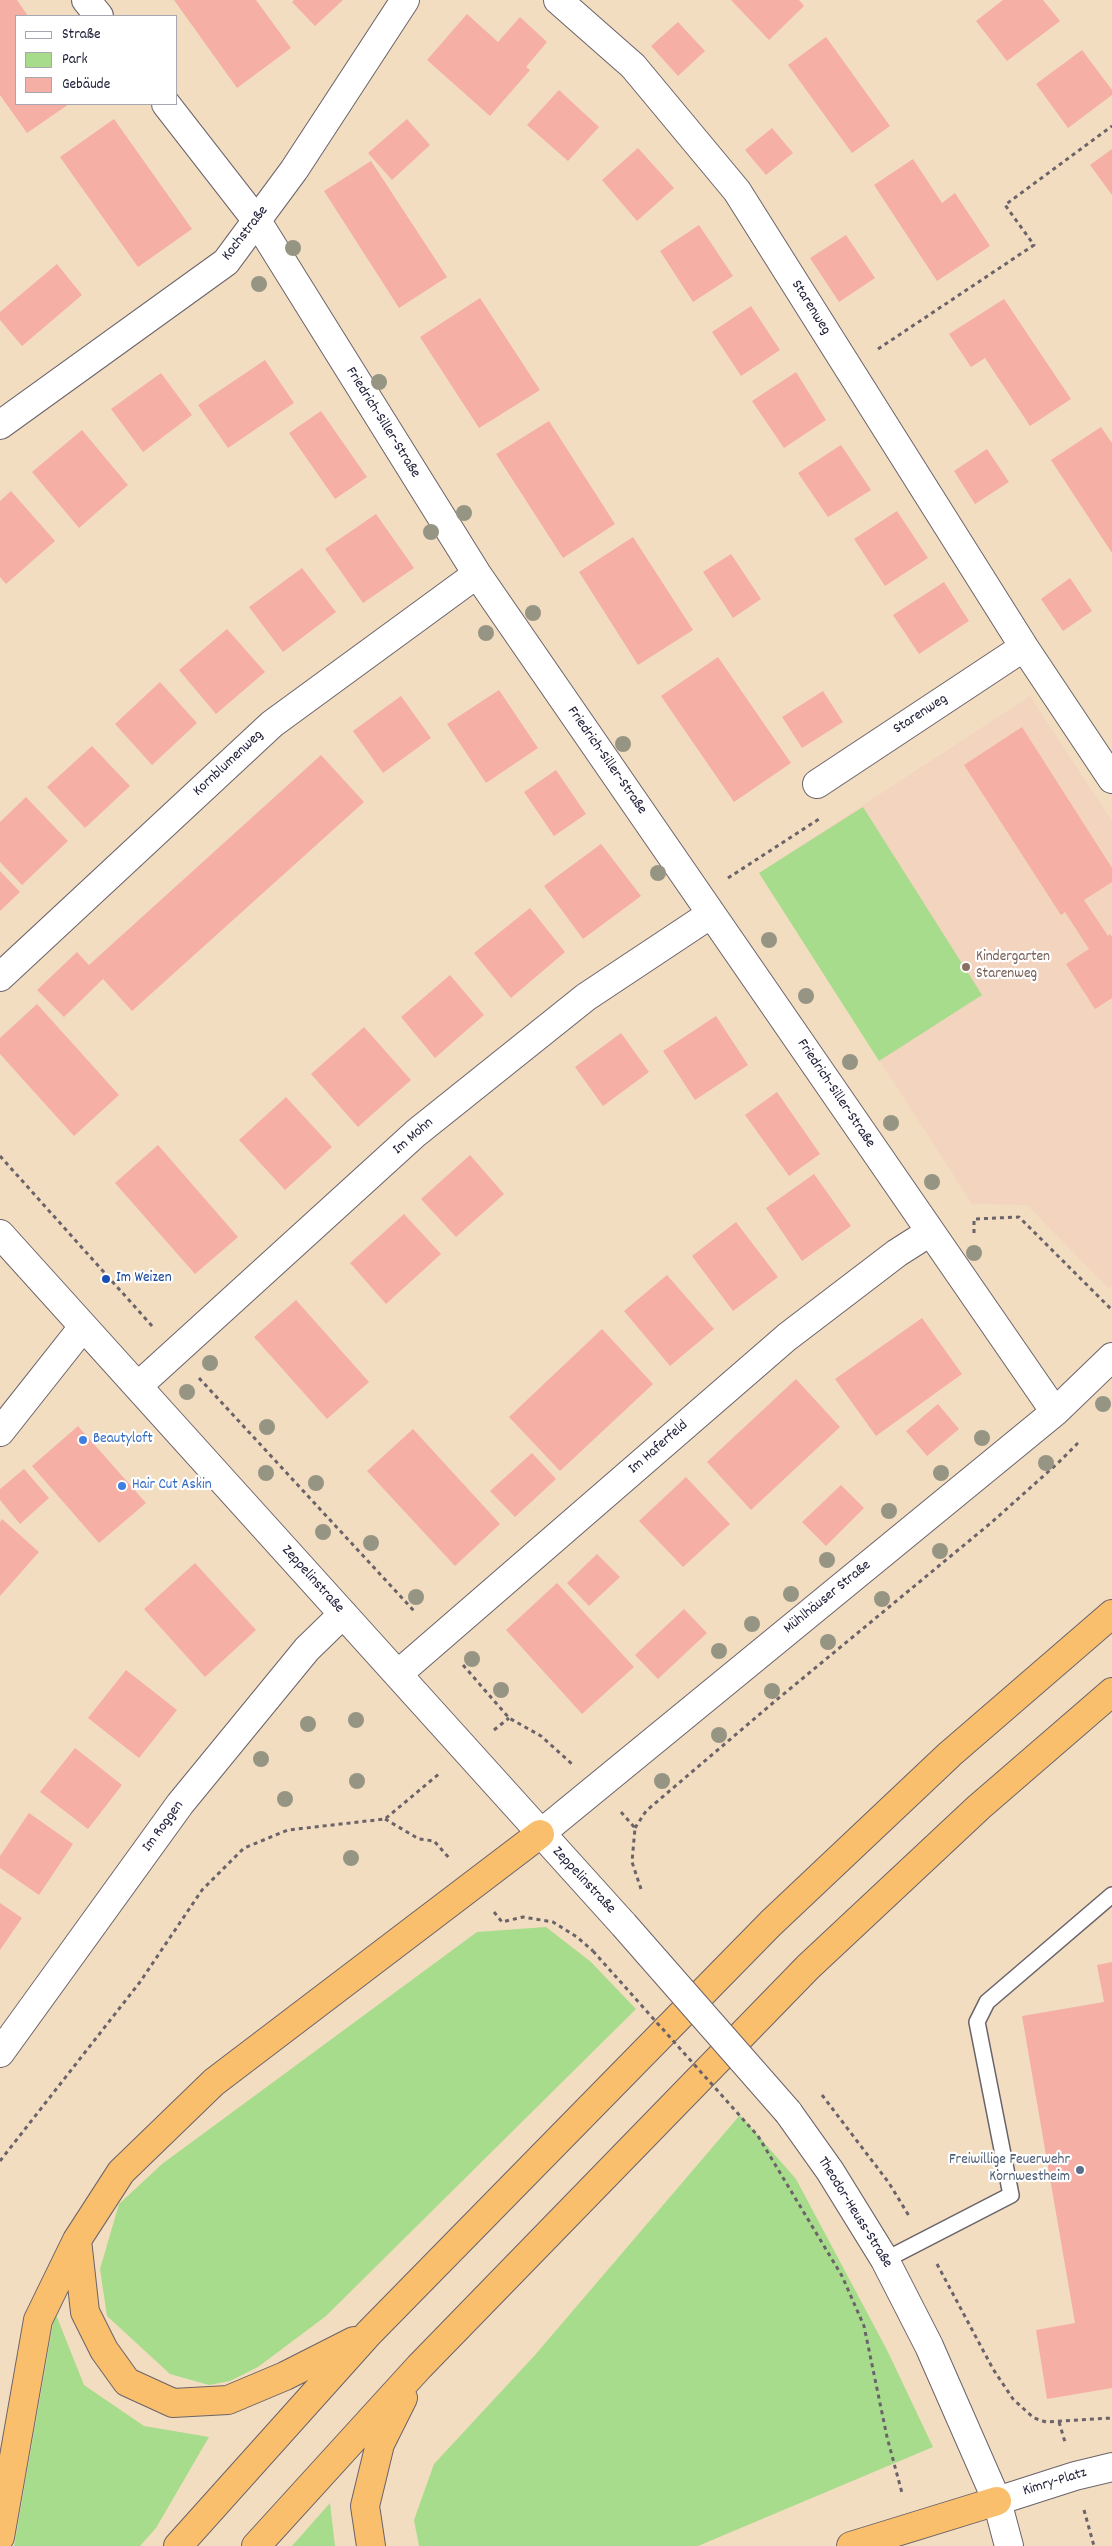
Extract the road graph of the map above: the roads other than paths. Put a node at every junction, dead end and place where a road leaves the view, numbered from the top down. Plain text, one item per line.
1 (86, 0) edge
2 (405, 0) edge
3 (558, 0) edge
4 (97, 15) edge
5 (167, 105) edge
6 (257, 221) junction
7 (0, 425) edge
8 (477, 574) junction
9 (1024, 647) junction
10 (1112, 779) edge
11 (817, 784) dead end
12 (711, 914) junction
13 (0, 977) edge
14 (930, 1232) junction
15 (0, 1234) edge
16 (83, 1327) junction
17 (1112, 1357) edge
18 (138, 1386) junction
19 (1054, 1412) junction
20 (0, 1432) edge
21 (342, 1614) junction
22 (1112, 1614) edge
23 (398, 1674) junction
24 (1112, 1692) edge
25 (540, 1834) junction
26 (1112, 1895) edge
27 (624, 1925) joint
28 (0, 2053) edge
29 (78, 2240) junction
30 (885, 2260) junction
31 (369, 2333) junction
32 (419, 2367) junction
33 (1112, 2467) edge
34 (998, 2501) junction
35 (0, 2537) edge
36 (178, 2546) edge
37 (256, 2546) edge
38 (371, 2546) edge
39 (851, 2546) edge
40 (1009, 2546) edge

1 - 4 street
2 - 6 street, Kochstraße
3 - 9 street, Starenweg
5 - 6 street, Friedrich-Siller-Straße
6 - 7 street, Kochstraße
6 - 8 street, Friedrich-Siller-Straße
8 - 12 street, Friedrich-Siller-Straße
8 - 13 street, Kornblumenweg
9 - 10 street, Starenweg
9 - 11 street, Starenweg
12 - 14 street, Friedrich-Siller-Straße
12 - 18 street, Im Mohn
14 - 19 street, Friedrich-Siller-Straße
14 - 23 street, Im Haferfeld
15 - 16 street, Zeppelinstraße
16 - 18 street, Zeppelinstraße
16 - 20 street
17 - 19 street, Mühlhäuser Straße
18 - 21 street, Zeppelinstraße
19 - 25 street, Mühlhäuser Straße
21 - 23 street, Zeppelinstraße
21 - 28 street, Im Roggen
22 - 31 highway
23 - 25 street, Zeppelinstraße
24 - 32 highway
25 - 27 street, Zeppelinstraße
25 - 29 highway
26 - 30 lane
27 - 30 street, Theodor-Heuss-Straße, bridge
29 - 31 highway
29 - 35 highway
30 - 34 street, Theodor-Heuss-Straße
31 - 36 highway
32 - 37 highway
32 - 38 highway
33 - 34 street, Kimry-Platz
34 - 39 highway
34 - 40 street, Theodor-Heuss-Straße

